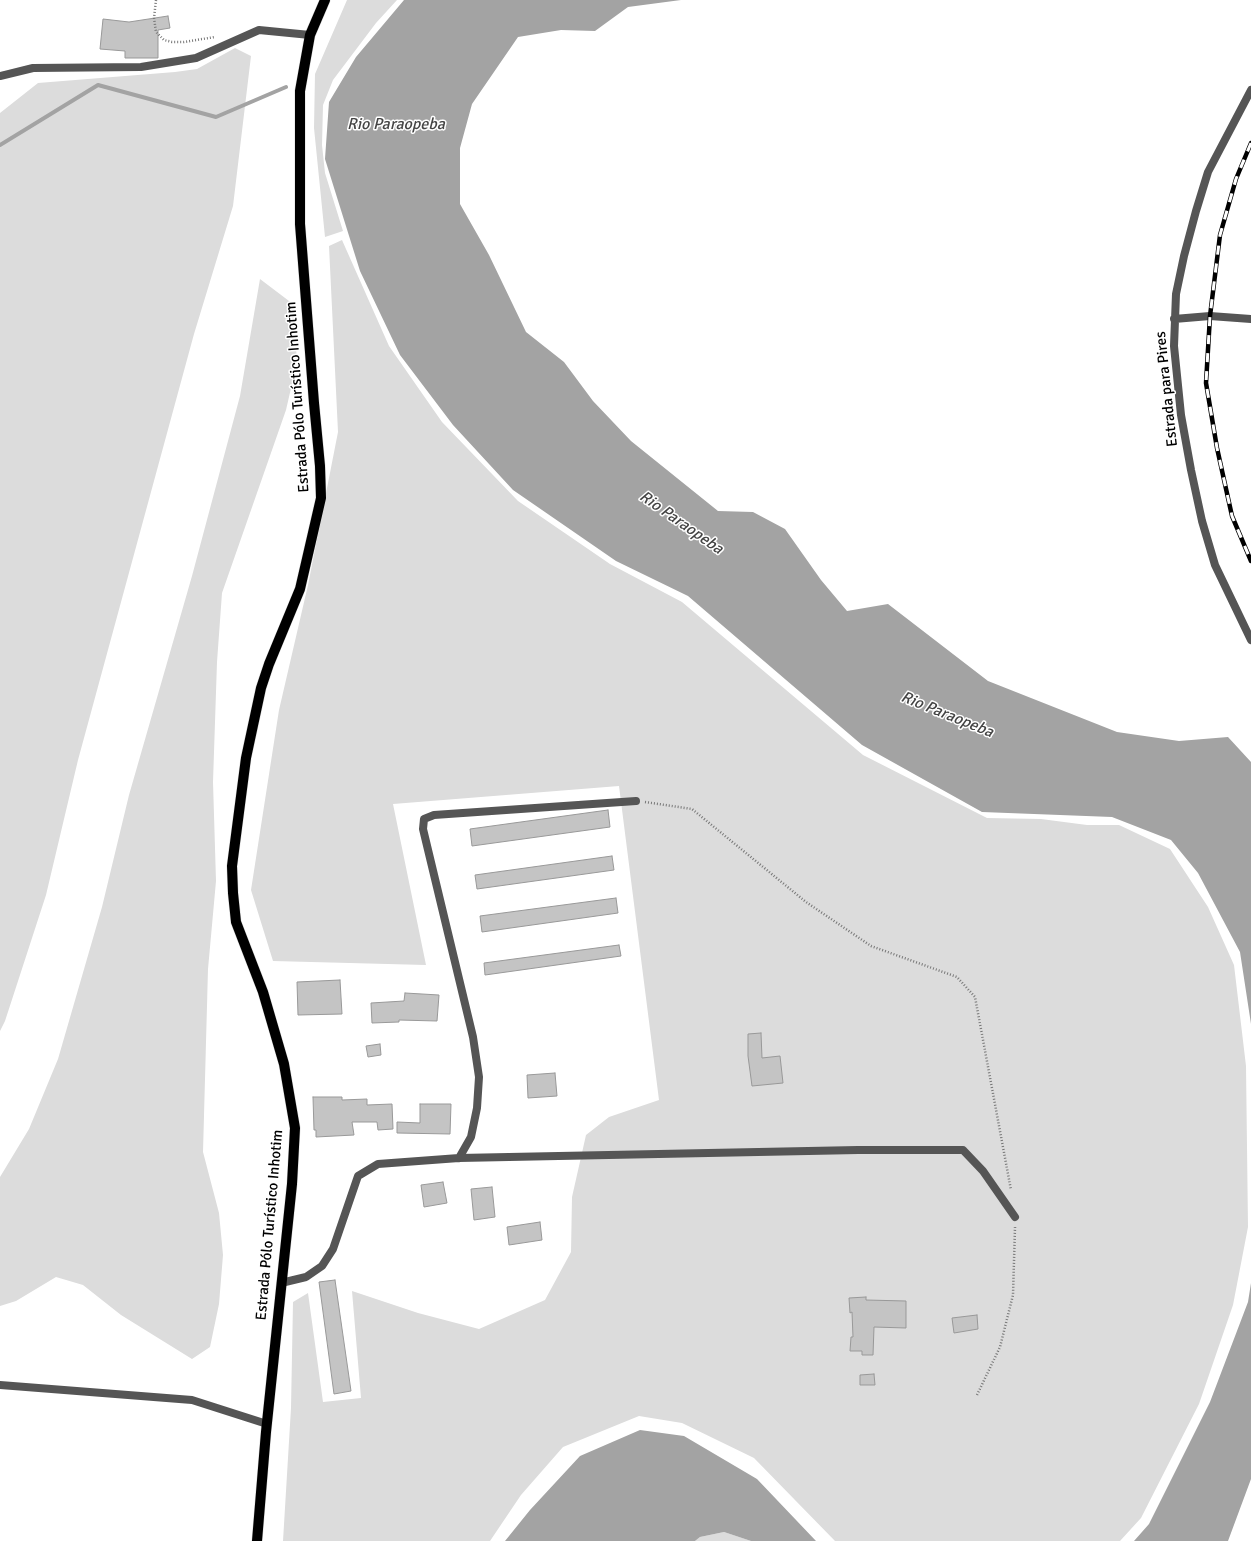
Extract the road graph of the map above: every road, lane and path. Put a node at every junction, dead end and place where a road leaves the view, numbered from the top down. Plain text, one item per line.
1 (156, 0) edge
2 (325, 0) edge
3 (310, 35) junction
4 (222, 36) dead end
5 (0, 76) edge
6 (1251, 90) edge
7 (1174, 319) junction
8 (1251, 319) edge
9 (1251, 640) edge
10 (636, 801) joint
11 (459, 1158) junction
12 (1011, 1194) dead end
13 (1015, 1217) joint
14 (281, 1283) junction
15 (0, 1385) edge
16 (977, 1395) dead end
17 (267, 1424) junction
18 (257, 1541) edge

1 - 4 path
2 - 3 main road, Estrada Pólo Turístico Inhotim
3 - 5 street
3 - 14 main road, Estrada Pólo Turístico Inhotim
6 - 7 street, Estrada para Pires
7 - 8 street
7 - 9 street, Estrada para Pires
10 - 11 street
10 - 12 path
11 - 13 street
11 - 14 street
13 - 16 path
14 - 17 main road, Estrada Pólo Turístico Inhotim
15 - 17 street
17 - 18 main road, Estrada Pólo Turístico Inhotim

